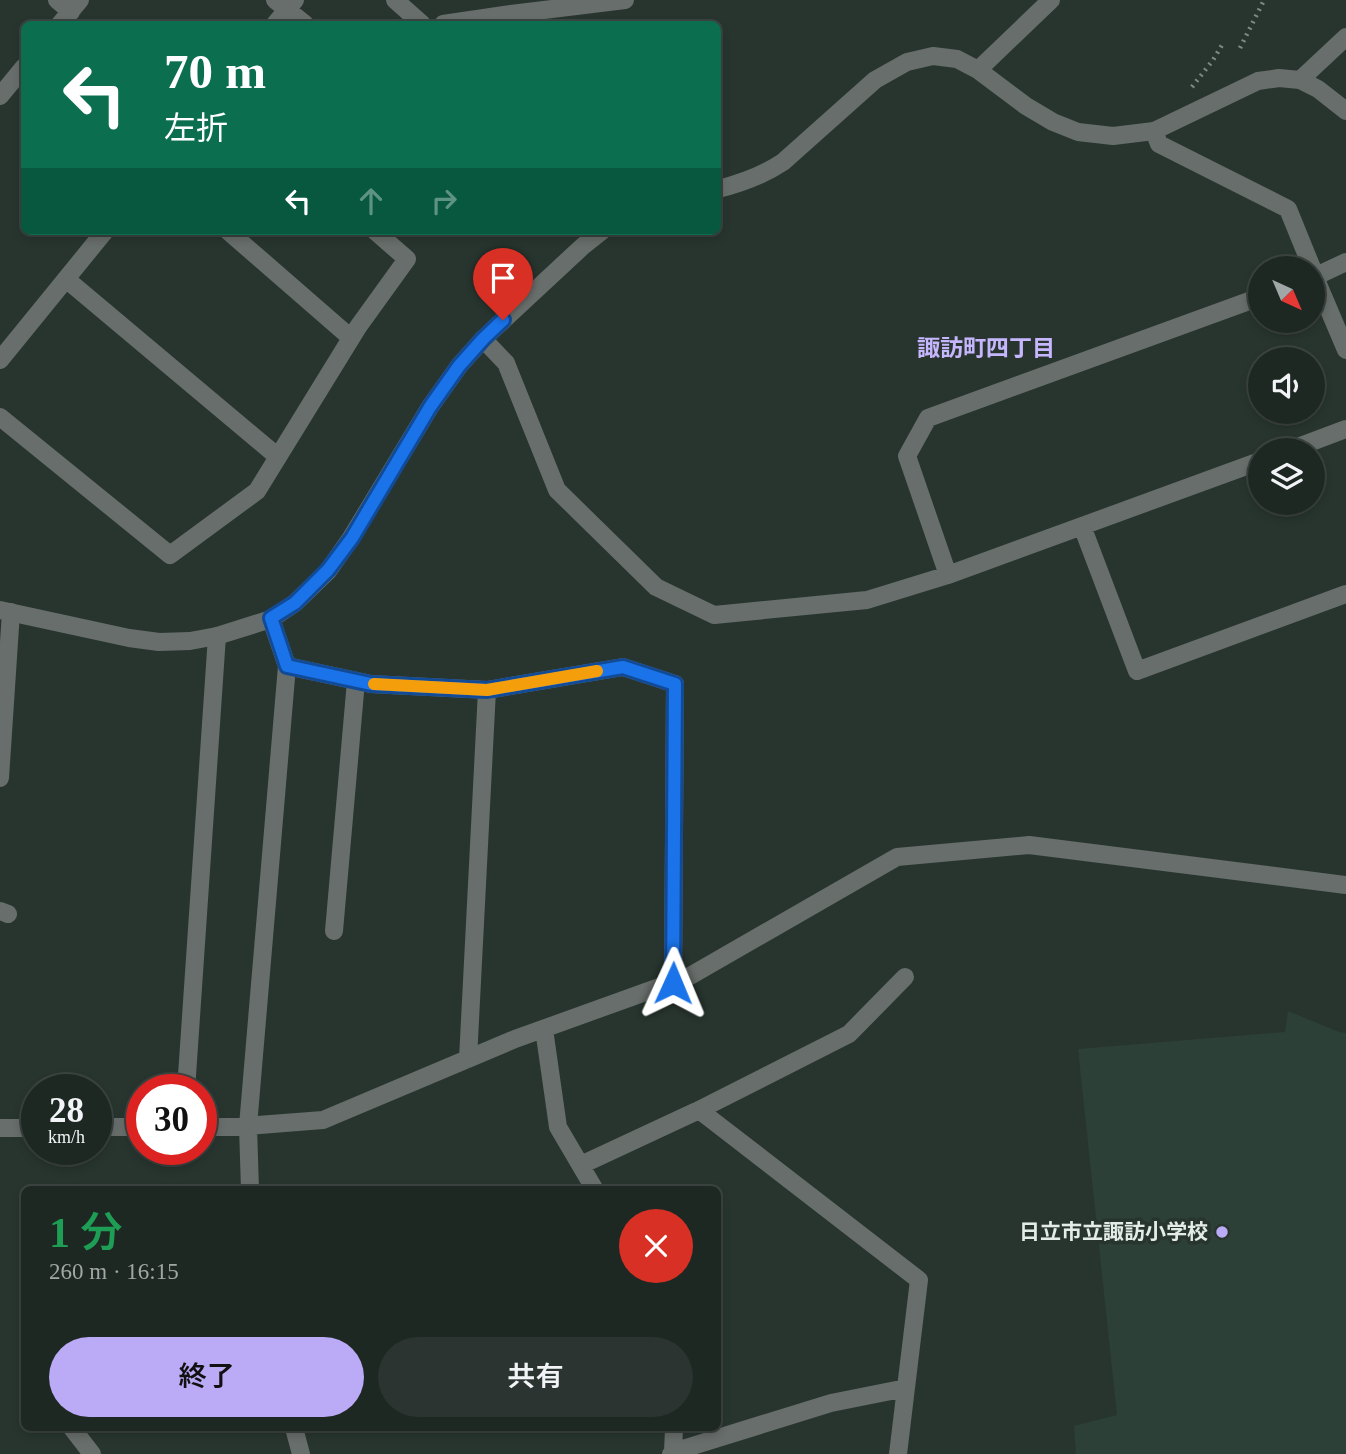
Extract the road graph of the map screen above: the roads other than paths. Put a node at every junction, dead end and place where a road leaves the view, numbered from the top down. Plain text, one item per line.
1 (395, 0) edge
2 (625, 0) edge
3 (1051, 0) edge
4 (286, 3) edge
5 (277, 21) edge
6 (303, 21) edge
7 (419, 21) edge
8 (463, 21) edge
9 (1346, 37) edge
10 (21, 71) edge
11 (978, 71) junction
12 (1300, 80) junction
13 (0, 96) edge
14 (1346, 111) edge
15 (1154, 131) junction
16 (721, 188) edge
17 (102, 235) edge
18 (233, 235) edge
19 (380, 235) edge
20 (597, 235) edge
21 (1306, 256) edge
22 (1346, 262) edge
23 (1325, 269) edge
24 (66, 279) junction
25 (1248, 301) edge
26 (1325, 301) edge
27 (351, 338) junction
28 (483, 339) junction
29 (1346, 351) edge
30 (0, 360) edge
31 (0, 417) edge
32 (1346, 429) edge
33 (1322, 438) edge
34 (278, 457) junction
35 (1248, 465) edge
36 (1082, 526) junction
37 (948, 575) junction
38 (1346, 594) edge
39 (5, 611) edge
40 (271, 618) junction
41 (217, 636) junction
42 (287, 666) junction
43 (356, 681) junction
44 (487, 690) junction
45 (0, 778) edge
46 (1346, 885) edge
47 (334, 931) dead end
48 (905, 977) dead end
49 (673, 983) junction
50 (544, 1029) junction
51 (468, 1059) junction
52 (187, 1074) edge
53 (699, 1110) junction
54 (248, 1126) junction
55 (217, 1127) edge
56 (0, 1128) edge
57 (21, 1128) edge
58 (581, 1165) junction
59 (250, 1186) edge
60 (593, 1186) edge
61 (906, 1388) junction
62 (74, 1431) edge
63 (295, 1431) edge
64 (674, 1431) edge
65 (672, 1453) edge
66 (92, 1454) edge
67 (302, 1454) edge
68 (898, 1454) edge

1 - 7 street
2 - 8 street
3 - 11 street
4 - 5 street
4 - 6 street
9 - 12 street
10 - 13 street
11 - 15 street
11 - 16 street
12 - 14 street
12 - 15 street
15 - 21 street
17 - 24 street
18 - 27 street
19 - 27 street
20 - 28 street
22 - 23 street
24 - 30 street
24 - 34 street
25 - 37 street
26 - 29 street
27 - 34 street
28 - 37 street
28 - 40 street
31 - 34 street
32 - 33 street
35 - 36 street
36 - 37 street
36 - 38 street
39 - 41 street
39 - 45 street
40 - 41 street
40 - 42 street
41 - 52 street
42 - 43 street
42 - 54 street
43 - 44 street
43 - 47 street
44 - 49 street
44 - 51 street
46 - 49 street
48 - 53 street
49 - 50 street
50 - 51 street
50 - 58 street
51 - 54 street
53 - 58 street
53 - 61 street
54 - 55 street
54 - 59 street
56 - 57 street
58 - 60 street
61 - 65 street
61 - 68 street
62 - 66 street
63 - 67 street
64 - 65 street

